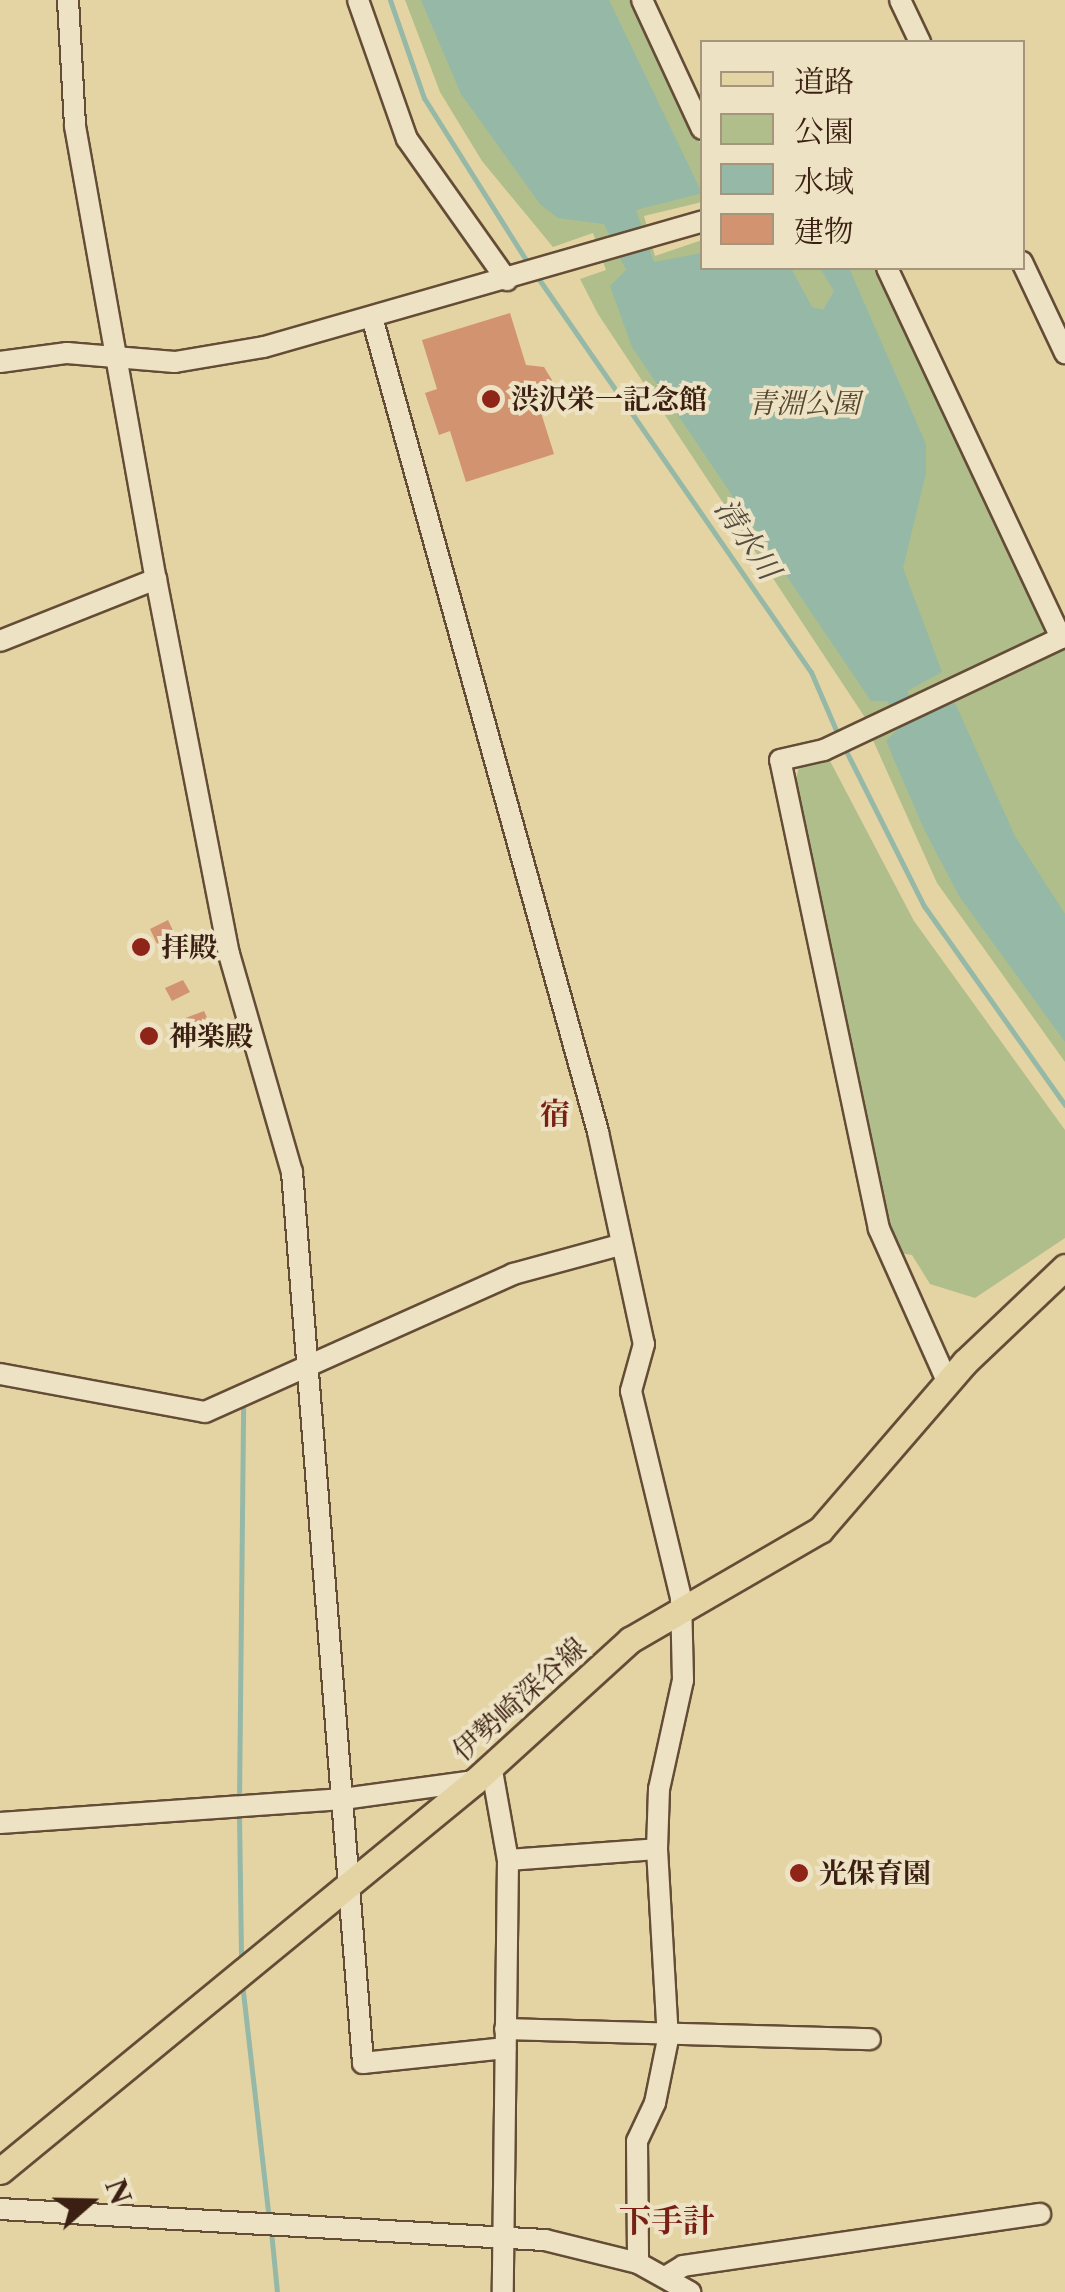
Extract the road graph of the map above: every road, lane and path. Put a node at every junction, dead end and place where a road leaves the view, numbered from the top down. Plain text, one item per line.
1 (68, 0) edge
2 (358, 0) edge
3 (642, 0) edge
4 (900, 0) edge
5 (919, 40) edge
6 (700, 125) edge
7 (700, 222) edge
8 (1025, 268) edge
9 (887, 270) edge
10 (514, 278) junction
11 (373, 321) junction
12 (1065, 353) edge
13 (115, 358) junction
14 (0, 362) edge
15 (156, 579) junction
16 (1063, 637) edge
17 (0, 641) edge
18 (620, 1245) junction
19 (1065, 1267) edge
20 (304, 1363) junction
21 (0, 1374) edge
22 (947, 1380) junction
23 (682, 1610) junction
24 (483, 1773) junction
25 (343, 1800) junction
26 (0, 1823) edge
27 (657, 1849) junction
28 (508, 1860) junction
29 (350, 1882) junction
30 (505, 2038) junction
31 (668, 2040) junction
32 (870, 2040) dead end
33 (0, 2171) edge
34 (0, 2209) edge
35 (1040, 2214) dead end
36 (504, 2237) junction
37 (638, 2263) junction
38 (665, 2277) junction
39 (504, 2292) edge
40 (690, 2292) edge

1 - 13 street
2 - 10 street
3 - 6 street
4 - 5 street
7 - 10 street
8 - 12 street
9 - 16 street
10 - 11 street
11 - 13 street
11 - 18 street
13 - 14 street
13 - 15 street
15 - 17 street
15 - 20 street
16 - 22 street
18 - 20 street
18 - 23 street
19 - 22 main road, 伊勢崎深谷線
20 - 21 street
20 - 25 street
22 - 23 main road, 伊勢崎深谷線
23 - 24 main road, 伊勢崎深谷線
23 - 27 street
24 - 25 street
24 - 28 street
24 - 29 main road, 伊勢崎深谷線
25 - 26 street
25 - 29 street
27 - 28 street
27 - 31 street
28 - 30 street
29 - 30 street
29 - 33 main road, 伊勢崎深谷線
30 - 31 street
30 - 36 street
31 - 32 street
31 - 37 street
34 - 36 street
35 - 38 street
36 - 37 street
36 - 39 street
37 - 38 street
38 - 40 street

